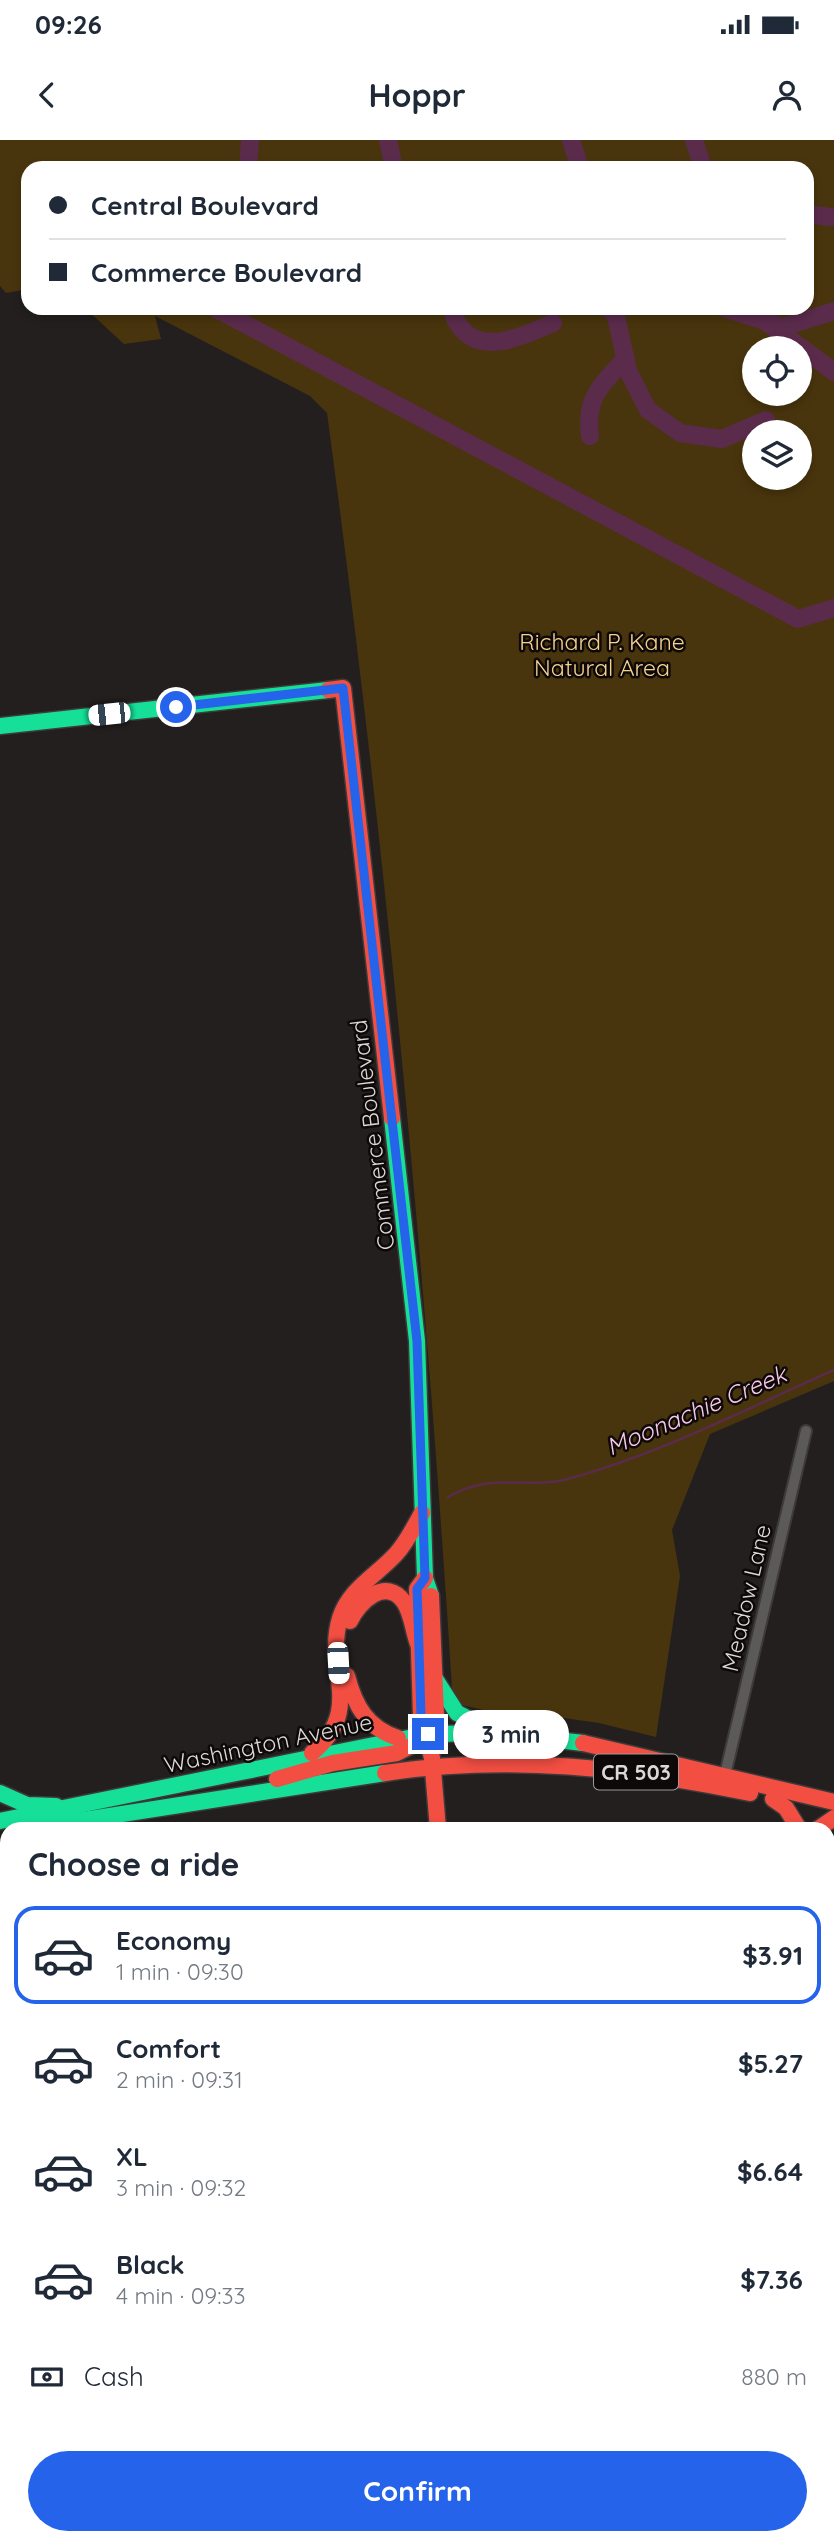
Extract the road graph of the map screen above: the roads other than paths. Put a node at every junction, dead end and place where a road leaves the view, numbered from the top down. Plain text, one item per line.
1 (0, 726) edge
2 (806, 1431) dead end
3 (422, 1513) junction
4 (425, 1578) junction
5 (418, 1644) junction
6 (434, 1677) junction
7 (497, 1733) junction
8 (428, 1734) junction
9 (398, 1738) junction
10 (308, 1756) junction
11 (434, 1765) junction
12 (725, 1775) junction
13 (0, 1793) edge
14 (227, 1795) junction
15 (774, 1798) junction
16 (834, 1802) edge
17 (72, 1807) junction
18 (834, 1815) edge
19 (0, 1821) edge
20 (67, 1822) edge
21 (438, 1822) edge
22 (795, 1822) edge

1 - 3 main road, Commerce Boulevard
2 - 12 street, Meadow Lane
3 - 4 main road, Commerce Boulevard
3 - 10 main road
4 - 5 main road, Commerce Boulevard
4 - 6 main road, Commerce Boulevard
5 - 8 main road, Commerce Boulevard
5 - 9 main road
6 - 7 main road
6 - 8 main road, Commerce Boulevard
7 - 8 main road, Washington Avenue / CR 503
7 - 12 main road, Washington Avenue / CR 503
8 - 9 main road, Washington Avenue / CR 503
8 - 11 main road
8 - 14 main road
9 - 10 main road, Washington Avenue / CR 503
10 - 17 main road, Washington Avenue / CR 503
11 - 14 main road, Washington Avenue / CR 503
11 - 15 main road, Washington Avenue / CR 503
11 - 21 main road
12 - 16 main road, Washington Avenue / CR 503
13 - 17 main road
14 - 20 main road, Washington Avenue / CR 503
15 - 18 main road, Washington Avenue / CR 503
15 - 22 main road
17 - 19 main road, Washington Avenue / CR 503

